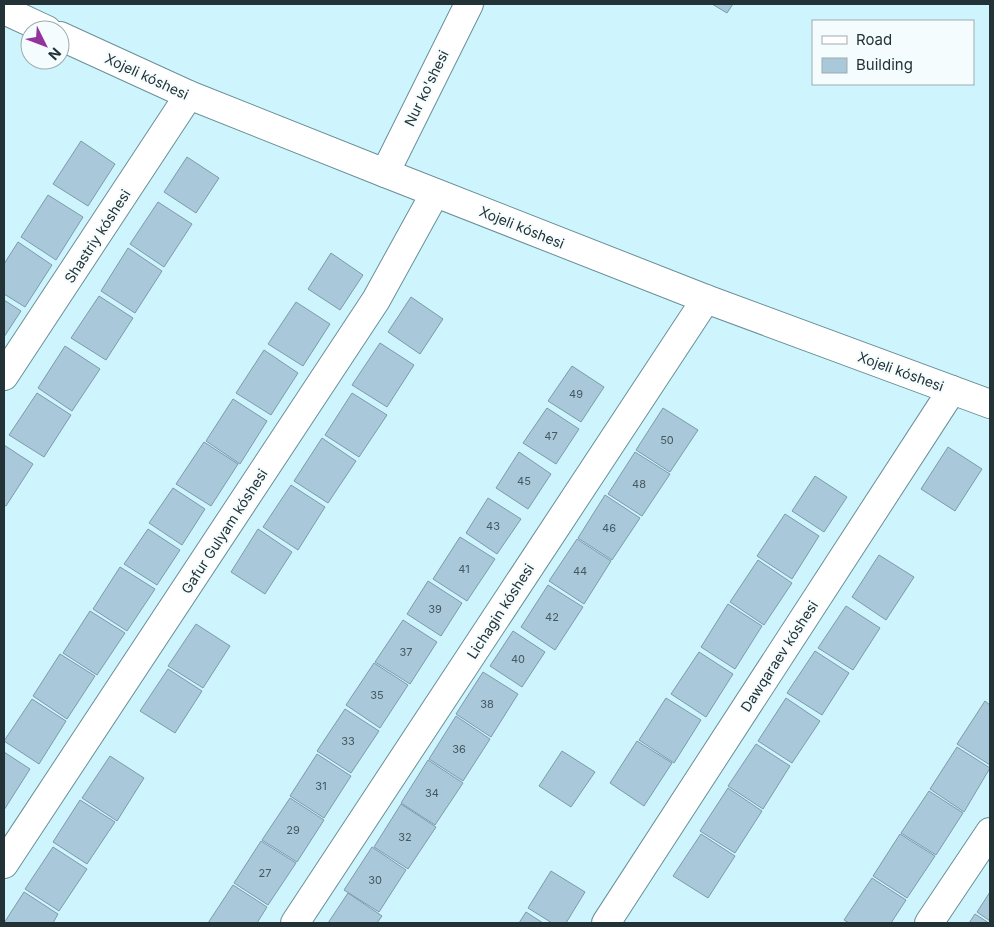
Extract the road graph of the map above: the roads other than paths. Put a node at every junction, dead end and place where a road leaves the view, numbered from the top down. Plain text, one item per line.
1 (469, 4) edge
2 (4, 10) edge
3 (26, 20) edge
4 (70, 41) edge
5 (189, 95) junction
6 (385, 173) junction
7 (435, 192) junction
8 (706, 300) junction
9 (4, 376) edge
10 (952, 390) junction
11 (990, 404) edge
12 (990, 832) edge
13 (4, 864) edge
14 (295, 923) edge
15 (606, 923) edge
16 (929, 923) edge

1 - 6 street, Nur ko'shesi
2 - 3 street
4 - 5 street, Xojeli kóshesi
5 - 6 street, Xojeli kóshesi
5 - 9 street, Shastriy kóshesi
6 - 7 street, Xojeli kóshesi
7 - 8 street, Xojeli kóshesi
7 - 13 street, Gafur Gulyam kóshesi
8 - 10 street, Xojeli kóshesi
8 - 14 street, Lichagin kóshesi
10 - 11 street, Xojeli kóshesi
10 - 15 street, Dawqaraev kóshesi
12 - 16 street

